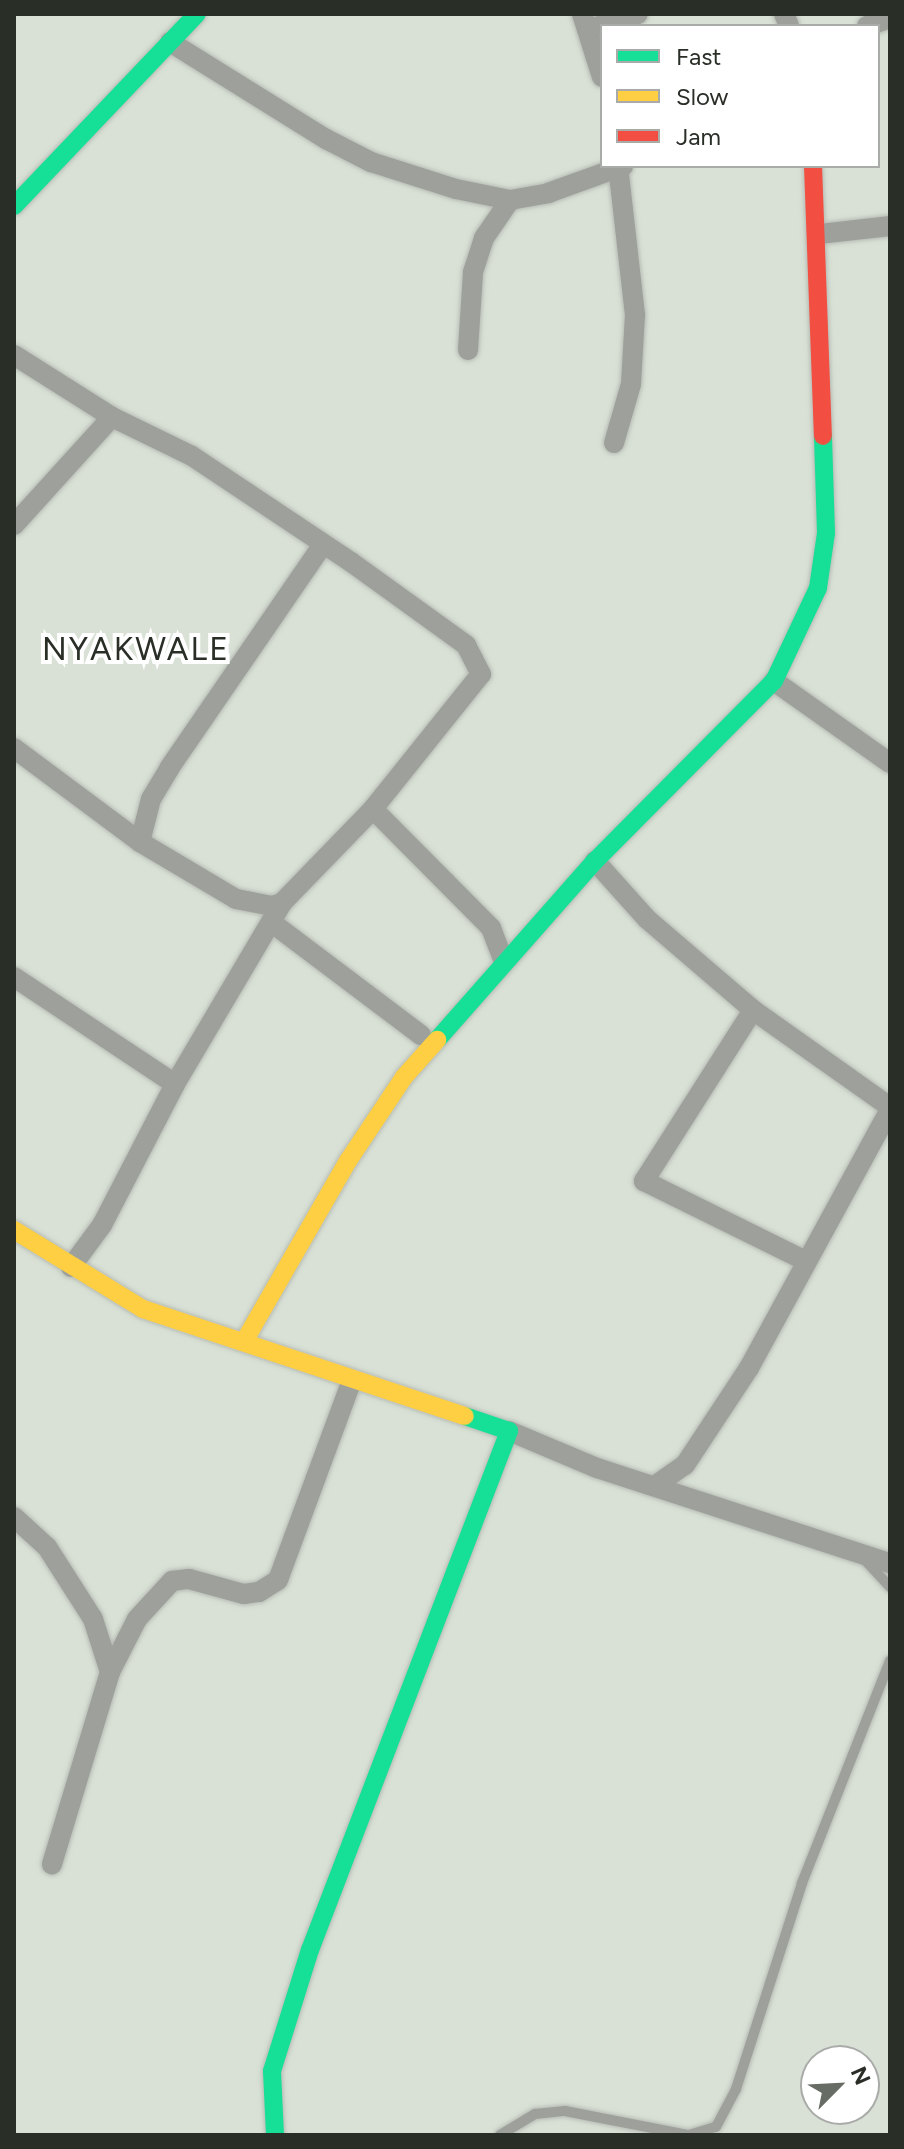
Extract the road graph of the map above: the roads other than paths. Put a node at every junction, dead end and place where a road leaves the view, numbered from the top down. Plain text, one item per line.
1 (197, 14) edge
2 (638, 14) edge
3 (586, 22) edge
4 (170, 42) junction
5 (600, 70) edge
6 (615, 168) edge
7 (620, 168) edge
8 (813, 168) edge
9 (510, 200) junction
10 (14, 206) edge
11 (890, 226) edge
12 (819, 234) junction
13 (468, 350) dead end
14 (14, 355) edge
15 (112, 417) junction
16 (614, 443) dead end
17 (14, 525) edge
18 (322, 546) junction
19 (774, 681) junction
20 (14, 748) edge
21 (890, 763) edge
22 (373, 809) junction
23 (140, 842) junction
24 (595, 861) junction
25 (282, 903) junction
26 (271, 922) junction
27 (491, 928) junction
28 (529, 932) junction
29 (503, 960) junction
30 (14, 977) edge
31 (753, 1010) junction
32 (421, 1035) dead end
33 (175, 1084) junction
34 (890, 1108) edge
35 (14, 1230) edge
36 (804, 1260) junction
37 (71, 1267) junction
38 (245, 1340) junction
39 (352, 1380) junction
40 (509, 1431) junction
41 (656, 1485) junction
42 (14, 1517) edge
43 (859, 1554) junction
44 (890, 1563) edge
45 (890, 1587) edge
46 (890, 1661) edge
47 (110, 1672) junction
48 (52, 1864) dead end
49 (275, 2135) edge
50 (500, 2135) edge

1 - 4 street
2 - 3 street
3 - 5 street
4 - 9 street
4 - 10 street
6 - 9 street
7 - 16 street
8 - 12 street
9 - 13 street
11 - 12 street
12 - 19 street
14 - 15 street
15 - 17 street
15 - 18 street
18 - 22 street
18 - 23 street
19 - 21 street
19 - 24 street
20 - 23 street
22 - 25 street
22 - 27 street
23 - 25 street
24 - 28 street
24 - 31 street
25 - 26 street
26 - 32 street
26 - 33 street
27 - 28 street
27 - 29 street
28 - 29 street
29 - 38 street
30 - 33 street
31 - 34 street
31 - 36 street
33 - 37 street
34 - 36 street
35 - 37 street
36 - 41 street
37 - 38 street
38 - 39 street
39 - 40 street
39 - 47 street
40 - 41 street
40 - 49 street
41 - 43 street
42 - 47 street
43 - 44 street
43 - 45 lane
46 - 50 lane
47 - 48 street

